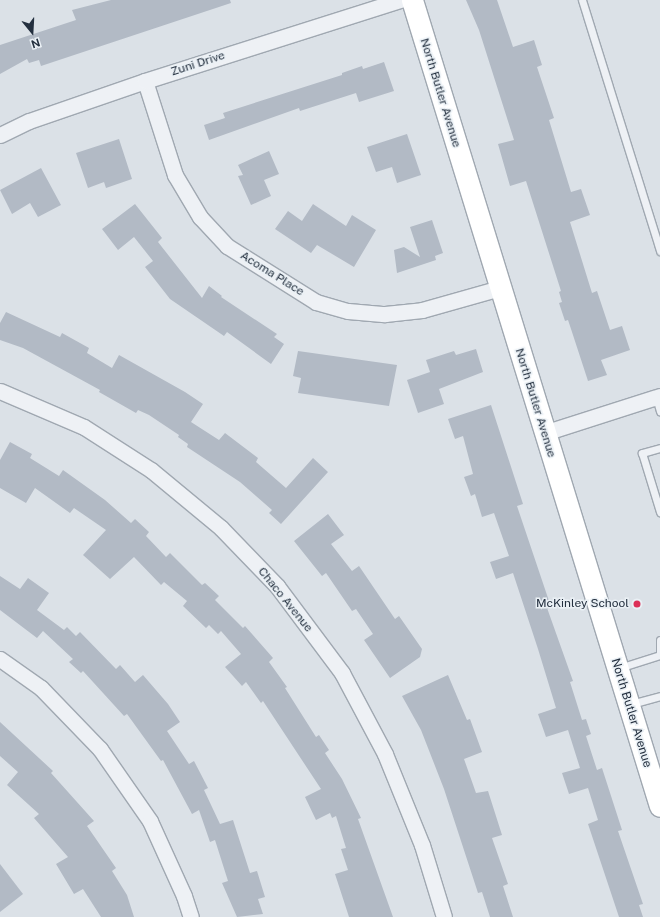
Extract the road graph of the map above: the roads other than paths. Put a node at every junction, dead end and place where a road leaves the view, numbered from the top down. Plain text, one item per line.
1 (400, 0) edge
2 (412, 0) edge
3 (582, 0) edge
4 (145, 81) junction
5 (0, 135) edge
6 (660, 251) edge
7 (500, 288) junction
8 (0, 391) edge
9 (659, 401) edge
10 (544, 433) junction
11 (660, 448) edge
12 (660, 512) edge
13 (660, 640) edge
14 (0, 659) edge
15 (617, 669) junction
16 (660, 696) edge
17 (628, 705) junction
18 (660, 806) edge
19 (191, 917) edge
20 (444, 917) edge

1 - 4 street, Zuni Drive
2 - 7 main road, North Butler Avenue
3 - 6 lane
4 - 5 street, Zuni Drive
4 - 7 street, Acoma Place
7 - 10 main road, North Butler Avenue
8 - 20 street, Chaco Avenue
9 - 10 street
10 - 15 main road, North Butler Avenue
11 - 12 lane
13 - 15 lane
14 - 19 street
15 - 17 main road, North Butler Avenue
16 - 17 lane
17 - 18 main road, North Butler Avenue

